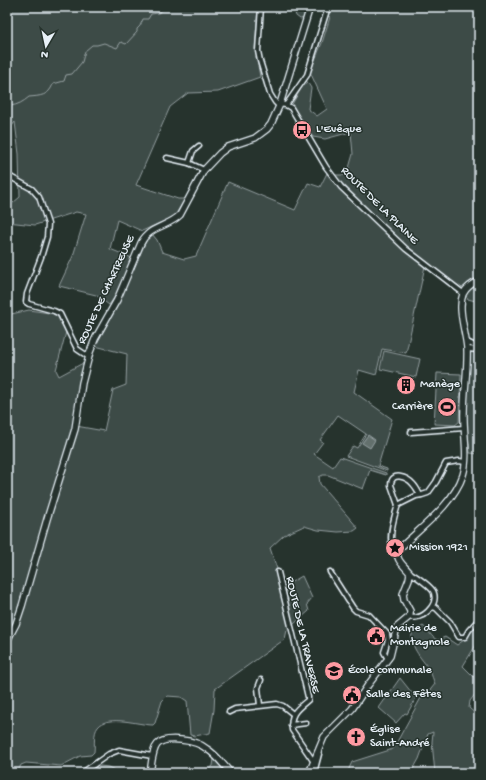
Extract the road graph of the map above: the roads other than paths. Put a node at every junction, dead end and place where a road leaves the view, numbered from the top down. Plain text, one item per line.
1 (262, 7) edge
2 (310, 7) edge
3 (328, 7) edge
4 (280, 104) junction
5 (286, 105) junction
6 (199, 146) dead end
7 (167, 158) dead end
8 (189, 163) junction
9 (204, 170) junction
10 (7, 175) edge
11 (479, 281) edge
12 (464, 293) junction
13 (467, 342) junction
14 (467, 349) junction
15 (479, 349) edge
16 (89, 357) junction
17 (464, 428) junction
18 (411, 432) dead end
19 (465, 462) junction
20 (420, 495) junction
21 (398, 505) junction
22 (397, 554) junction
23 (278, 572) dead end
24 (330, 572) dead end
25 (410, 573) junction
26 (432, 607) junction
27 (409, 617) junction
28 (479, 619) edge
29 (7, 641) edge
30 (388, 659) junction
31 (261, 680) dead end
32 (260, 705) junction
33 (229, 712) dead end
34 (293, 714) junction
35 (306, 723) dead end
36 (291, 725) junction
37 (320, 743) junction
38 (152, 756) junction
39 (314, 762) junction
40 (82, 773) edge
41 (150, 773) edge
42 (231, 773) edge
43 (309, 773) edge
44 (314, 773) edge

1 - 4 street
2 - 4 main road, ROUTE DE CHARTREUSE
3 - 5 street
4 - 5 street
4 - 9 main road, ROUTE DE CHARTREUSE
5 - 12 street, ROUTE DE LA PLAINE
6 - 8 street
7 - 8 street
8 - 9 street
9 - 16 main road, ROUTE DE CHARTREUSE
10 - 16 street
11 - 12 main road
12 - 13 main road
13 - 14 main road
13 - 15 street
14 - 15 street
14 - 17 main road
16 - 29 main road, ROUTE DE CHARTREUSE
17 - 18 street
17 - 19 main road
19 - 20 street
19 - 22 main road
20 - 21 street
20 - 21 street
21 - 22 street
22 - 25 main road
23 - 34 street, ROUTE DE LA TRAVERSE
24 - 30 street
25 - 26 street
25 - 27 main road
26 - 27 street
26 - 28 street
27 - 30 main road
30 - 37 main road
31 - 32 street
32 - 33 street
32 - 34 street
34 - 36 street
35 - 36 street
36 - 39 street
37 - 39 main road
37 - 44 street
38 - 40 street
38 - 41 main road
38 - 42 main road
39 - 43 main road

